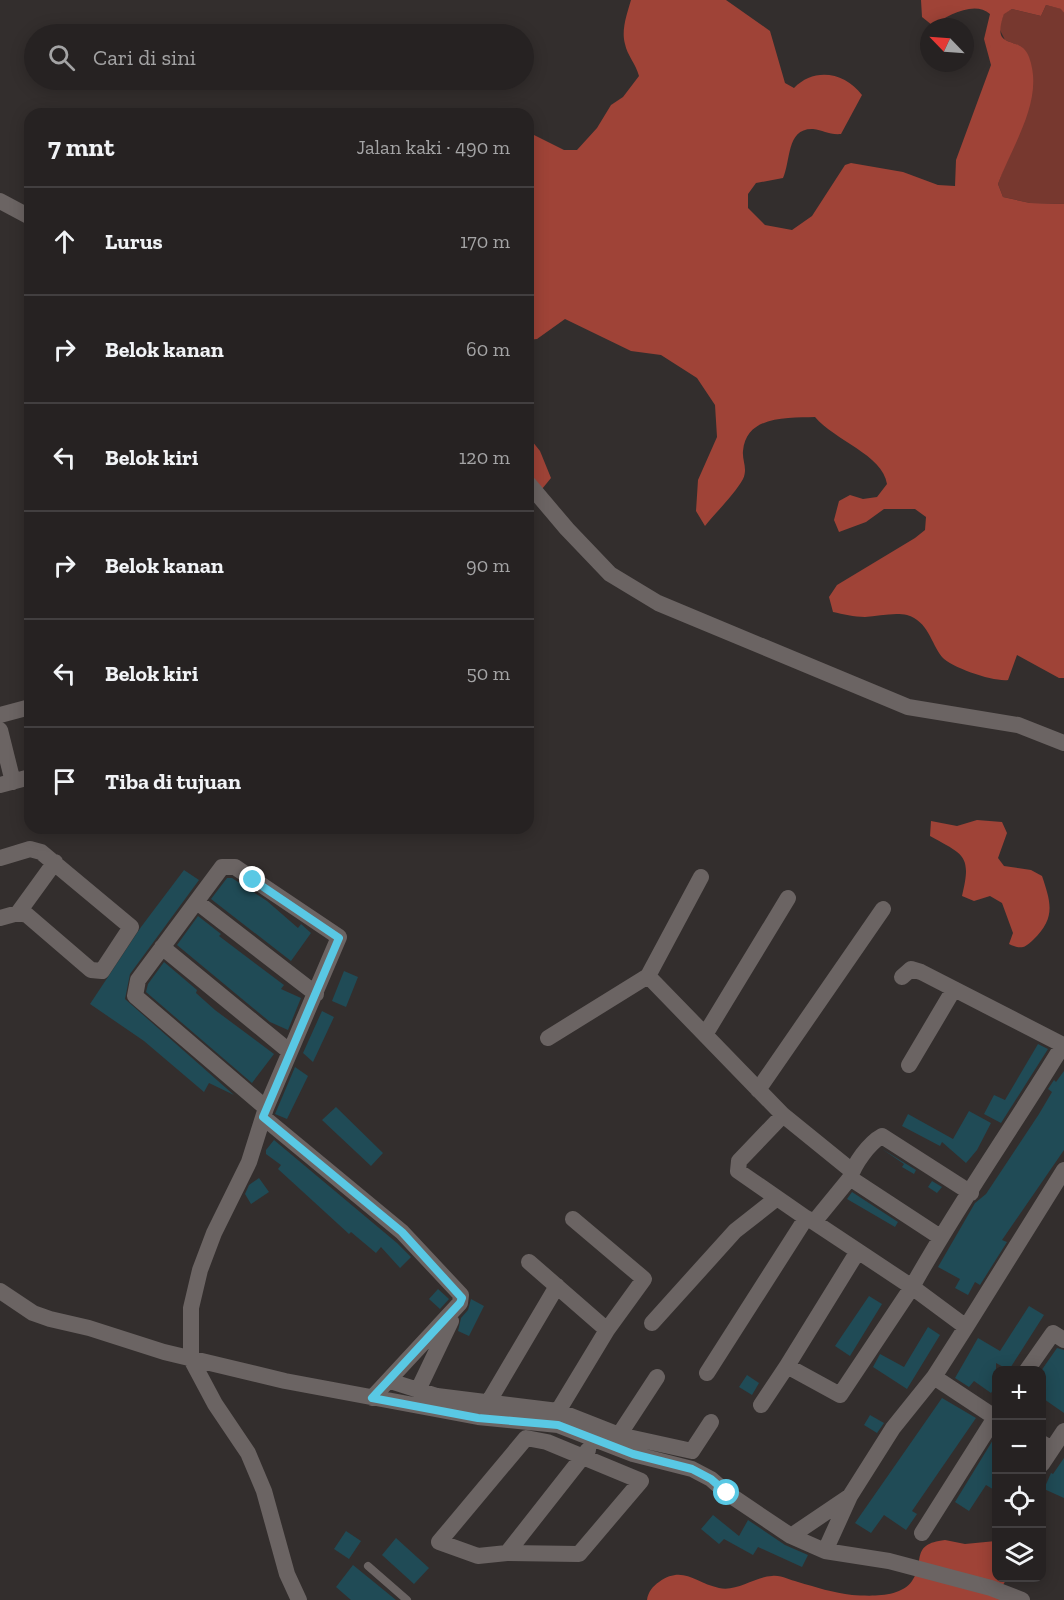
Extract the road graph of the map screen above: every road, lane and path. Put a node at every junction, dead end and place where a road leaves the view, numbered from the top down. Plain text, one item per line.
1 (0, 201) edge
2 (24, 214) edge
3 (534, 490) edge
4 (24, 708) edge
5 (0, 715) edge
6 (0, 730) edge
7 (1064, 743) edge
8 (24, 779) edge
9 (6, 784) edge
10 (0, 858) edge
11 (55, 862) junction
12 (701, 878) dead end
13 (788, 898) dead end
14 (197, 902) junction
15 (883, 909) dead end
16 (18, 913) junction
17 (0, 918) edge
18 (162, 947) junction
19 (648, 976) junction
20 (902, 977) dead end
21 (954, 989) junction
22 (316, 994) junction
23 (706, 1033) junction
24 (548, 1038) dead end
25 (1064, 1045) edge
26 (290, 1052) junction
27 (909, 1065) dead end
28 (758, 1090) junction
29 (264, 1112) junction
30 (783, 1115) junction
31 (1064, 1170) edge
32 (851, 1174) junction
33 (971, 1192) junction
34 (777, 1198) junction
35 (573, 1219) dead end
36 (810, 1220) junction
37 (940, 1237) junction
38 (858, 1251) junction
39 (530, 1262) dead end
40 (557, 1286) junction
41 (912, 1287) junction
42 (0, 1291) edge
43 (460, 1303) junction
44 (652, 1323) dead end
45 (966, 1328) junction
46 (607, 1330) junction
47 (1064, 1340) edge
48 (191, 1359) junction
49 (787, 1366) junction
50 (1031, 1366) edge
51 (707, 1373) dead end
52 (657, 1377) dead end
53 (934, 1377) junction
54 (390, 1381) junction
55 (418, 1390) junction
56 (372, 1398) junction
57 (489, 1401) junction
58 (761, 1405) dead end
59 (558, 1411) junction
60 (992, 1414) edge
61 (994, 1420) edge
62 (711, 1422) dead end
63 (1064, 1431) edge
64 (619, 1435) junction
65 (594, 1439) junction
66 (1047, 1446) edge
67 (584, 1458) junction
68 (850, 1496) junction
69 (922, 1533) dead end
70 (791, 1536) junction
71 (825, 1551) junction
72 (507, 1552) junction
73 (368, 1566) dead end
74 (299, 1600) edge
75 (406, 1600) edge
76 (1023, 1600) edge

1 - 2 street
3 - 7 street
4 - 5 street
6 - 9 street
8 - 9 street
10 - 11 street
11 - 16 street
11 - 16 street
12 - 19 street
13 - 23 street
14 - 18 street
14 - 22 street
14 - 22 street
15 - 28 street
16 - 17 street
18 - 26 street
18 - 29 street
19 - 23 street
19 - 24 street
20 - 21 street
21 - 25 street
21 - 27 street
22 - 26 street
23 - 28 street
25 - 33 street
26 - 29 street
28 - 30 street
29 - 43 street
29 - 48 street
30 - 32 street
30 - 34 street
31 - 45 street
32 - 33 street
32 - 36 street
32 - 37 street
33 - 37 street
34 - 36 street
34 - 44 street
35 - 46 street
36 - 38 street
36 - 51 street
37 - 41 street
38 - 41 street
38 - 49 street
39 - 40 street
40 - 46 street
40 - 57 street
41 - 45 street
41 - 49 street
42 - 48 street
43 - 54 street
43 - 55 street
45 - 53 street
46 - 59 street
47 - 50 street
48 - 56 street
48 - 74 street
49 - 58 street
52 - 64 street
53 - 60 street
53 - 68 street
54 - 55 street
54 - 56 street
55 - 57 street
56 - 65 street
57 - 59 street
59 - 64 street
61 - 69 street
62 - 64 street
63 - 66 street
65 - 67 street
65 - 70 street
67 - 72 street
67 - 72 street
67 - 72 street
68 - 70 street
68 - 71 street
70 - 71 street
71 - 76 street
73 - 75 lane

